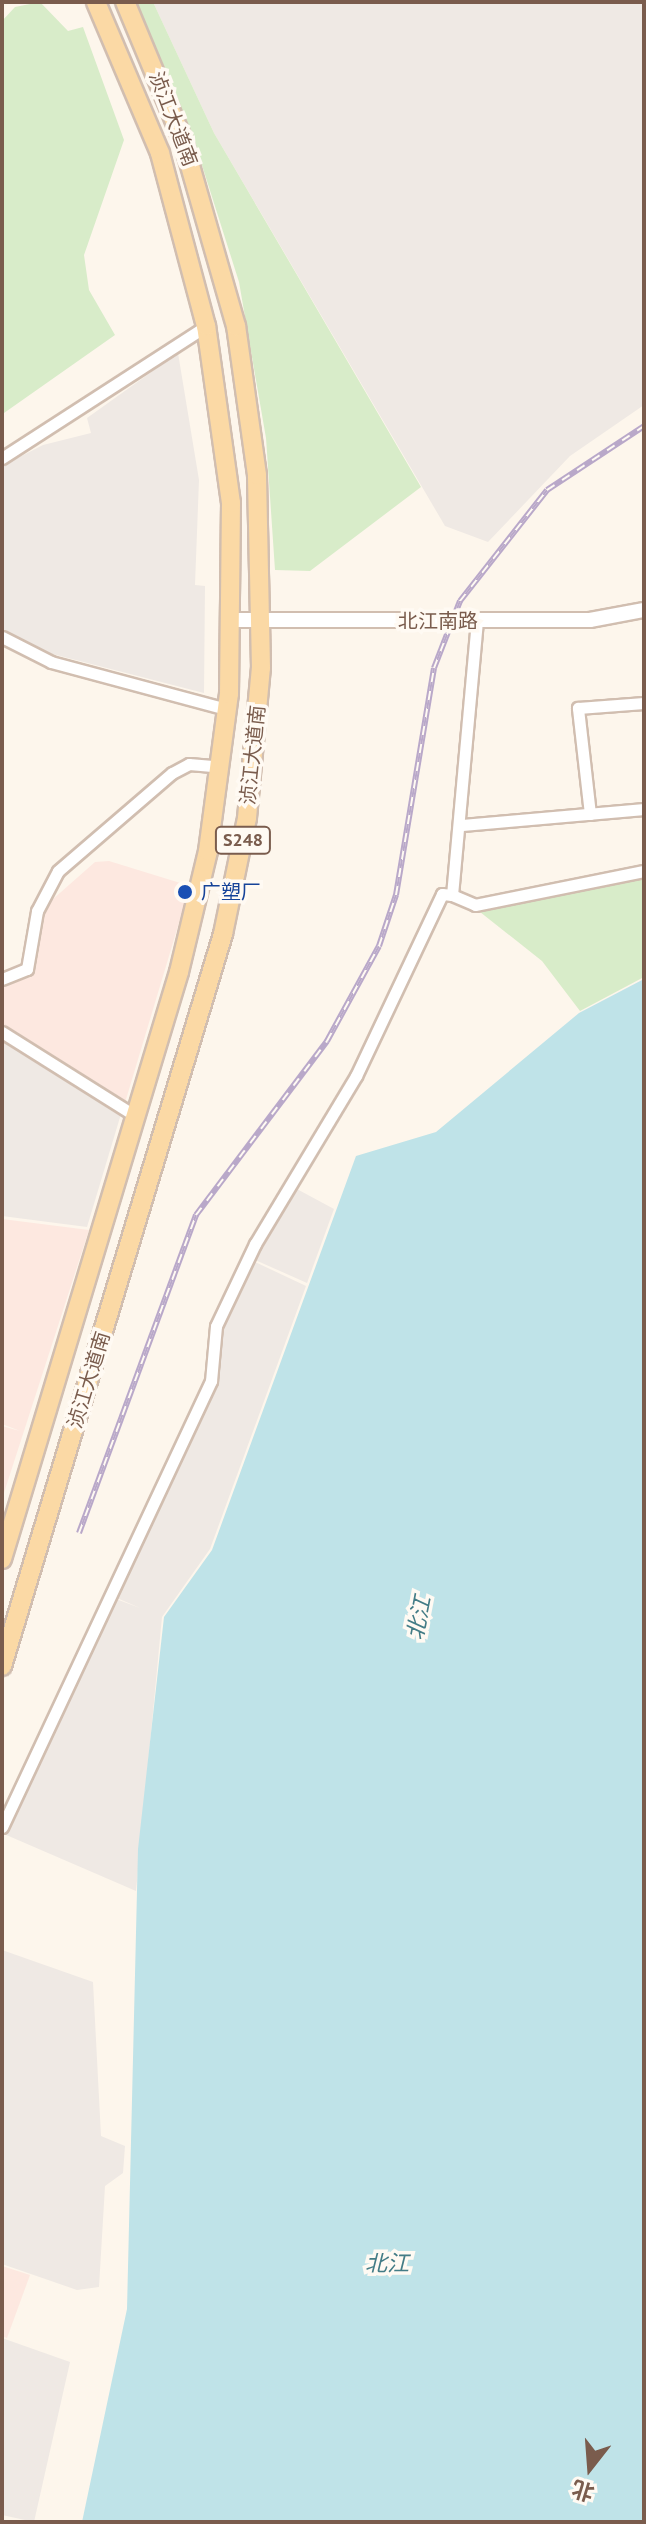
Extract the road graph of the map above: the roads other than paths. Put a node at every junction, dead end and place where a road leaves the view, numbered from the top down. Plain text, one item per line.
1 (96, 2) edge
2 (125, 2) edge
3 (206, 326) junction
4 (2, 458) edge
5 (644, 610) edge
6 (230, 620) junction
7 (261, 620) junction
8 (477, 621) junction
9 (2, 637) edge
10 (644, 703) edge
11 (227, 709) junction
12 (221, 767) junction
13 (644, 809) edge
14 (590, 814) junction
15 (462, 825) junction
16 (644, 871) edge
17 (452, 895) junction
18 (2, 979) edge
19 (2, 1032) edge
20 (137, 1117) junction
21 (2, 1559) edge
22 (6, 1638) edge
23 (2, 1666) edge
24 (2, 1827) edge

1 - 3 main road, 浈江大道南 / S248
2 - 7 main road, 浈江大道南 / S248
3 - 4 street
3 - 6 main road, 浈江大道南 / S248
5 - 8 street, 北江南路
6 - 7 street, 北江南路
6 - 11 main road, 浈江大道南 / S248
7 - 8 street, 北江南路
7 - 22 main road, 浈江大道南 / S248
8 - 15 street
9 - 11 street
10 - 14 street
11 - 12 main road, 浈江大道南 / S248
12 - 18 street
12 - 20 main road, 浈江大道南 / S248
13 - 14 street
14 - 15 street
15 - 17 street
16 - 17 street
17 - 24 street
19 - 20 street
20 - 21 main road, 浈江大道南 / S248
22 - 23 main road, 浈江大道南 / S248

